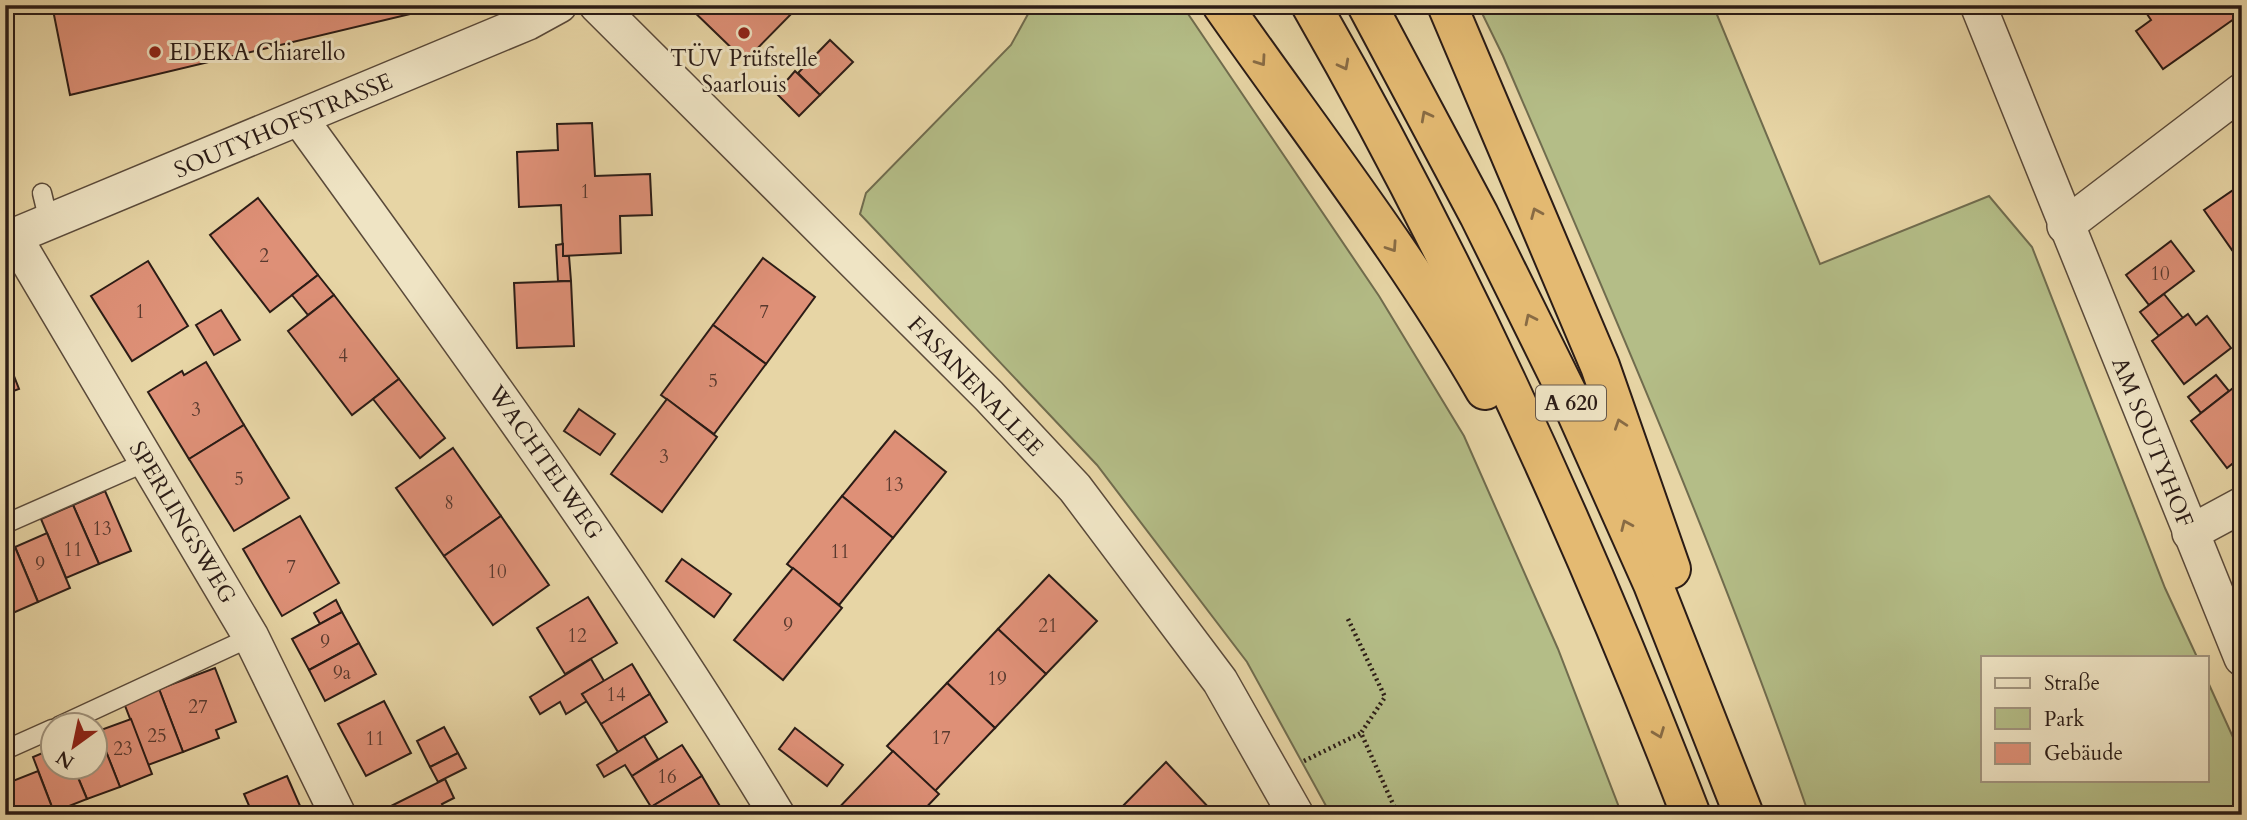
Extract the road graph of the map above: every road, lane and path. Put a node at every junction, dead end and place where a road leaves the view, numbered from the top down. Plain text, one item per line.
1 (559, 5) edge
2 (597, 5) edge
3 (1222, 5) edge
4 (1311, 5) edge
5 (1367, 5) edge
6 (1447, 5) edge
7 (1978, 5) edge
8 (2242, 91) edge
9 (300, 119) junction
10 (2064, 226) junction
11 (9, 239) edge
12 (146, 462) junction
13 (2242, 505) edge
14 (5, 524) edge
15 (2190, 533) junction
16 (1348, 619) dead end
17 (251, 637) junction
18 (2242, 658) edge
19 (1634, 670) junction
20 (89, 712) edge
21 (1361, 733) junction
22 (38, 736) edge
23 (5, 751) edge
24 (1276, 776) junction
25 (338, 815) edge
26 (778, 815) edge
27 (1296, 815) edge
28 (1398, 815) edge
29 (1691, 815) edge
30 (1746, 815) edge

1 - 9 street, SOUTYHOFSTRASSE
2 - 24 street, FASANENALLEE
3 -> 19 highway
4 -> 19 highway, A 620
30 -> 5 highway, A 620
30 -> 6 highway
7 - 10 street, AM SOUTYHOF
8 - 10 street
9 - 11 street, SOUTYHOFSTRASSE
9 - 26 street, WACHTELWEG
10 - 15 street, AM SOUTYHOF
11 - 12 street, SPERLINGSWEG
12 - 14 lane
12 - 17 street, SPERLINGSWEG
13 - 15 street
15 - 18 street, AM SOUTYHOF
16 - 21 path
17 - 20 lane
17 - 25 street, SPERLINGSWEG
19 -> 29 highway, A 620
21 - 24 path
21 - 28 path
22 - 23 lane
24 - 27 street, FASANENALLEE

